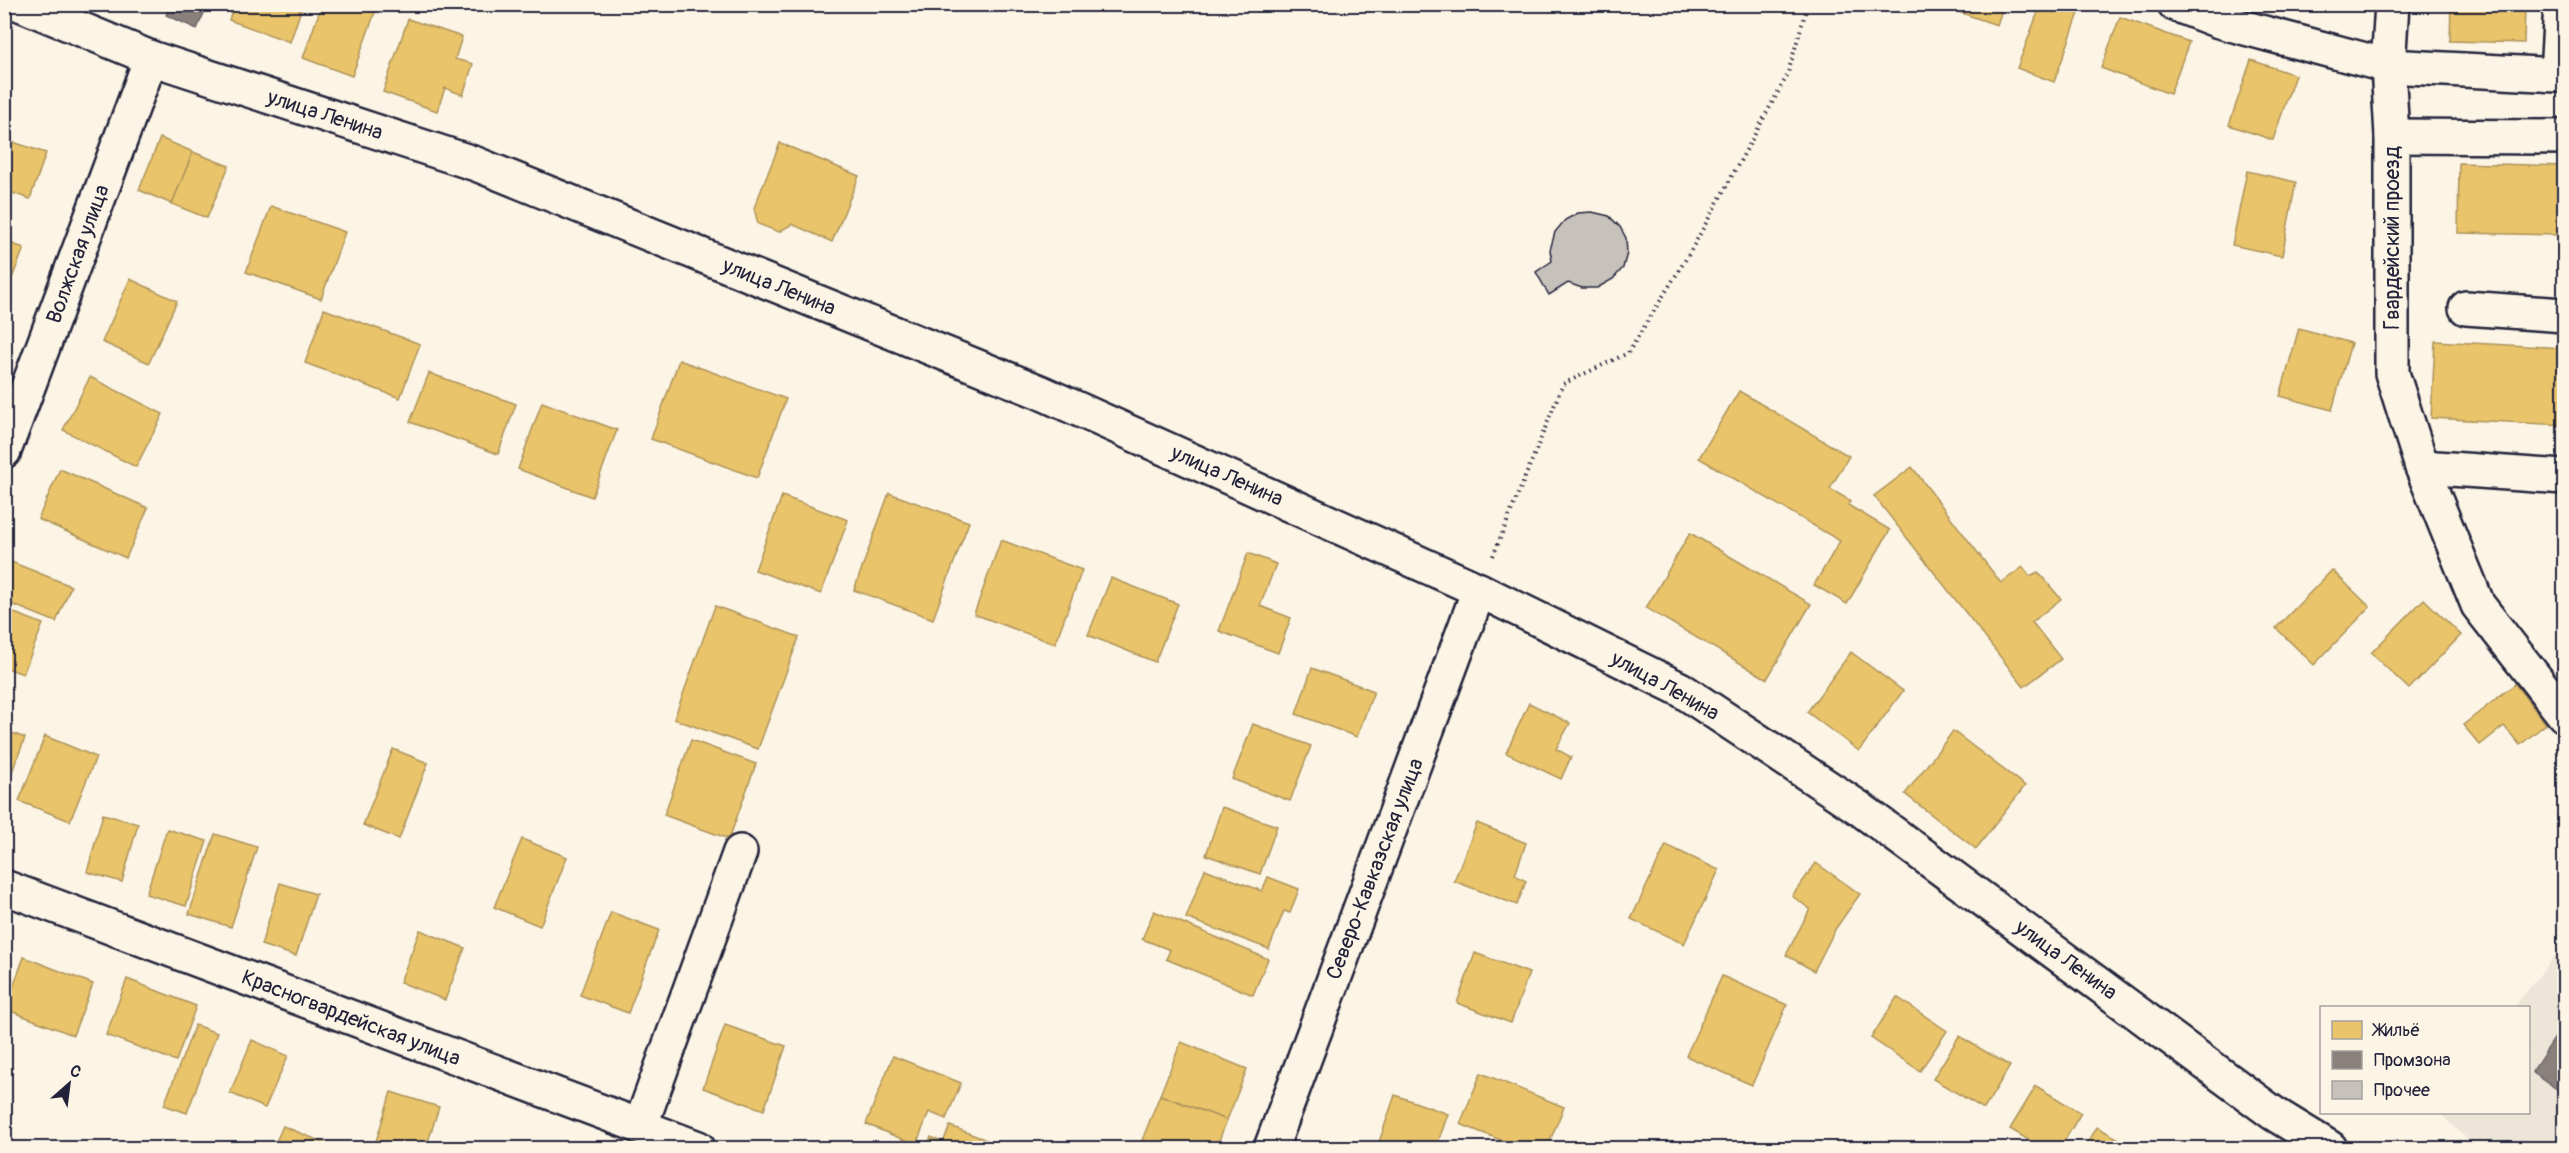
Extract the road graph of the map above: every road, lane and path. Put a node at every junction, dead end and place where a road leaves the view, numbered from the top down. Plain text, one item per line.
1 (20, 4) edge
2 (1808, 4) edge
3 (2175, 4) edge
4 (2392, 4) edge
5 (2561, 4) edge
6 (151, 58) junction
7 (2388, 66) junction
8 (2392, 136) junction
9 (2565, 137) edge
10 (2466, 308) dead end
11 (2565, 315) edge
12 (4, 450) edge
13 (2422, 466) junction
14 (2565, 477) edge
15 (1479, 590) junction
16 (2565, 715) edge
17 (740, 852) dead end
18 (4, 887) edge
19 (640, 1127) junction
20 (698, 1149) edge
21 (1271, 1149) edge
22 (2330, 1149) edge

1 - 6 street, улица Ленина
2 - 15 path
3 - 7 street
4 - 7 street, Гвардейский проезд
5 - 7 street
6 - 12 street, Волжская улица
6 - 15 street, улица Ленина
7 - 8 street, Гвардейский проезд
8 - 9 street
8 - 13 street, Гвардейский проезд
10 - 11 street
13 - 14 street
13 - 16 street, Гвардейский проезд
15 - 21 street, Северо-Кавказская улица
15 - 22 street, улица Ленина
17 - 19 street
18 - 19 street, Красногвардейская улица
19 - 20 street, Красногвардейская улица

